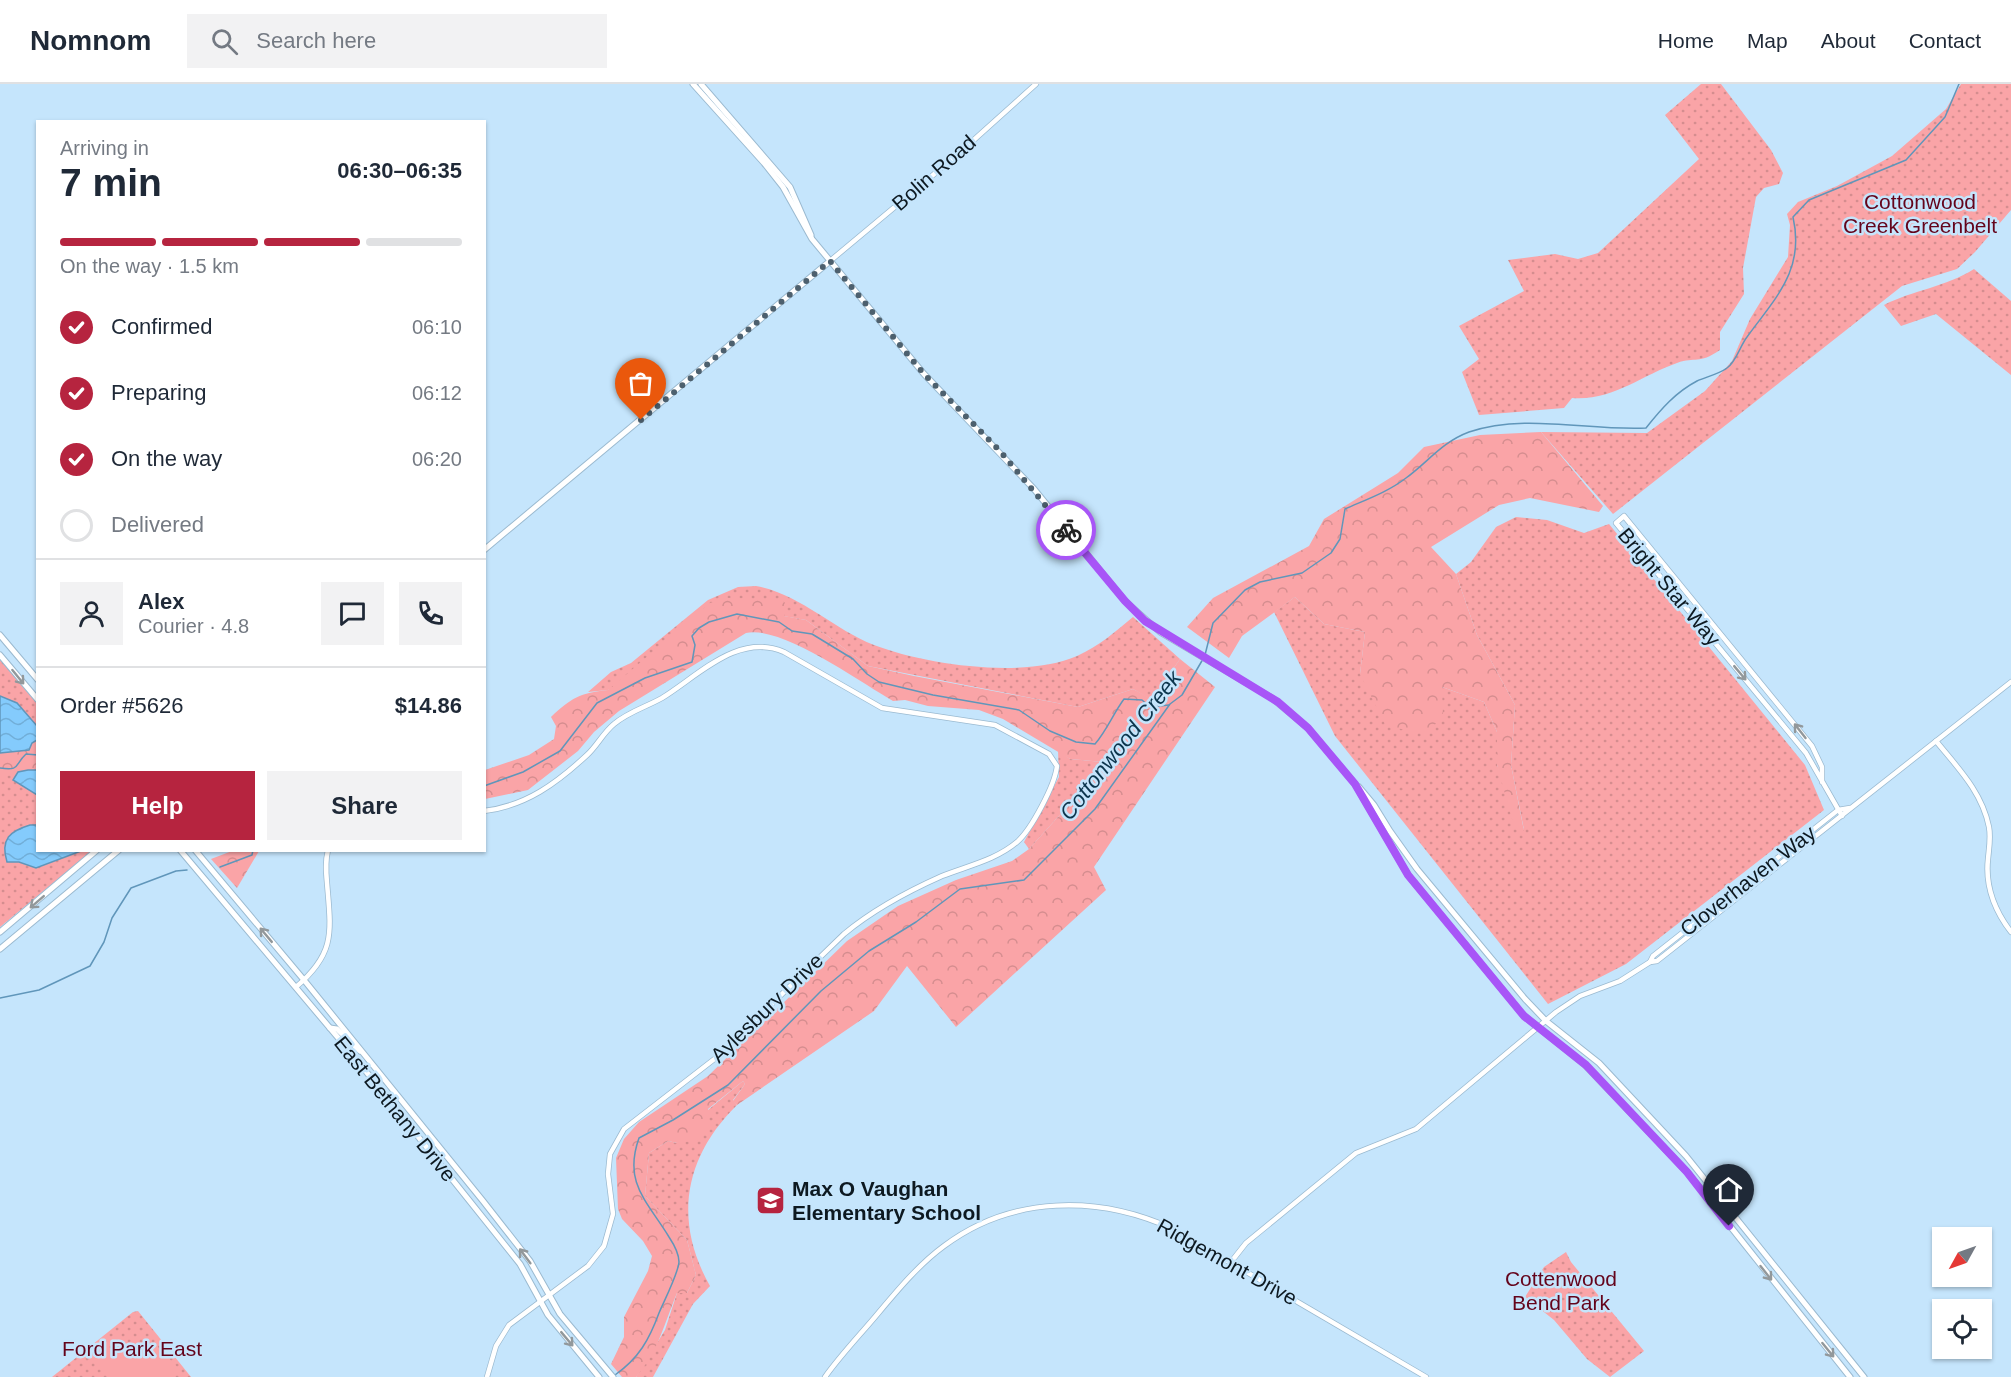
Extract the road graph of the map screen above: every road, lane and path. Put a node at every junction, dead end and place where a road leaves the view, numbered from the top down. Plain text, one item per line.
1 (693, 84) edge
2 (701, 84) edge
3 (1036, 84) edge
4 (812, 239) junction
5 (830, 261) junction
6 (486, 548) edge
7 (0, 635) edge
8 (0, 655) edge
9 (36, 678) edge
10 (2011, 682) edge
11 (36, 698) edge
12 (1936, 741) junction
13 (1822, 783) junction
14 (1355, 784) junction
15 (1850, 808) junction
16 (486, 810) edge
17 (1838, 810) junction
18 (1842, 816) junction
19 (96, 852) edge
20 (117, 852) edge
21 (182, 852) edge
22 (197, 852) edge
23 (328, 852) edge
24 (65, 877) junction
25 (75, 887) junction
26 (0, 932) edge
27 (2011, 932) edge
28 (0, 949) edge
29 (1650, 962) junction
30 (304, 980) junction
31 (296, 987) junction
32 (1546, 1021) junction
33 (330, 1028) junction
34 (1538, 1029) junction
35 (366, 1056) junction
36 (1630, 1096) junction
37 (403, 1101) junction
38 (1622, 1104) junction
39 (395, 1108) junction
40 (480, 1198) junction
41 (472, 1204) junction
42 (1231, 1262) junction
43 (547, 1295) junction
44 (541, 1302) junction
45 (1814, 1316) junction
46 (1806, 1323) junction
47 (598, 1376) edge
48 (487, 1377) edge
49 (613, 1377) edge
50 (825, 1377) edge
51 (1426, 1377) edge
52 (1850, 1377) edge
53 (1864, 1377) edge

1 - 4 main road
2 - 4 main road
3 - 5 street, Bolin Road
4 - 5 main road
5 - 6 main road
5 - 14 main road
7 - 9 main road
8 -> 11 main road
10 - 12 street, Cloverhaven Way
12 - 15 street, Cloverhaven Way
12 - 27 street
13 -> 13 street, Bright Star Way
13 - 17 street, Bright Star Way
14 - 32 main road
14 - 34 main road
15 - 17 street, Cloverhaven Way
15 - 18 street, Cloverhaven Way
16 - 43 street, Aylesbury Drive
17 - 18 street, Bright Star Way
17 - 29 street, Cloverhaven Way
18 - 29 street, Cloverhaven Way
19 - 24 main road
20 - 25 main road
21 - 31 main road, East Bethany Drive
30 -> 22 main road, East Bethany Drive
23 - 30 street
24 - 25 main road
24 -> 26 main road
25 - 28 main road
29 - 32 street, Cloverhaven Way
30 - 31 street
30 - 35 main road, East Bethany Drive
31 - 33 main road, East Bethany Drive
32 - 34 street, Cloverhaven Way
32 - 36 main road
33 - 35 main road
33 - 39 main road, East Bethany Drive
34 - 38 main road
34 - 42 street, Cloverhaven Way
35 - 37 main road, East Bethany Drive
36 - 38 main road
36 - 45 main road
37 - 39 main road
37 - 40 main road, East Bethany Drive
38 -> 46 main road
39 - 41 main road, East Bethany Drive
40 - 41 main road
43 -> 40 main road, East Bethany Drive
41 - 44 main road, East Bethany Drive
42 - 50 street, Ridgemont Drive
42 - 51 street, Ridgemont Drive
43 - 44 street, Aylesbury Drive
43 - 49 main road, East Bethany Drive
44 -> 47 main road, East Bethany Drive
44 - 48 street, Aylesbury Drive
45 - 46 main road
45 - 53 main road
46 -> 52 main road

